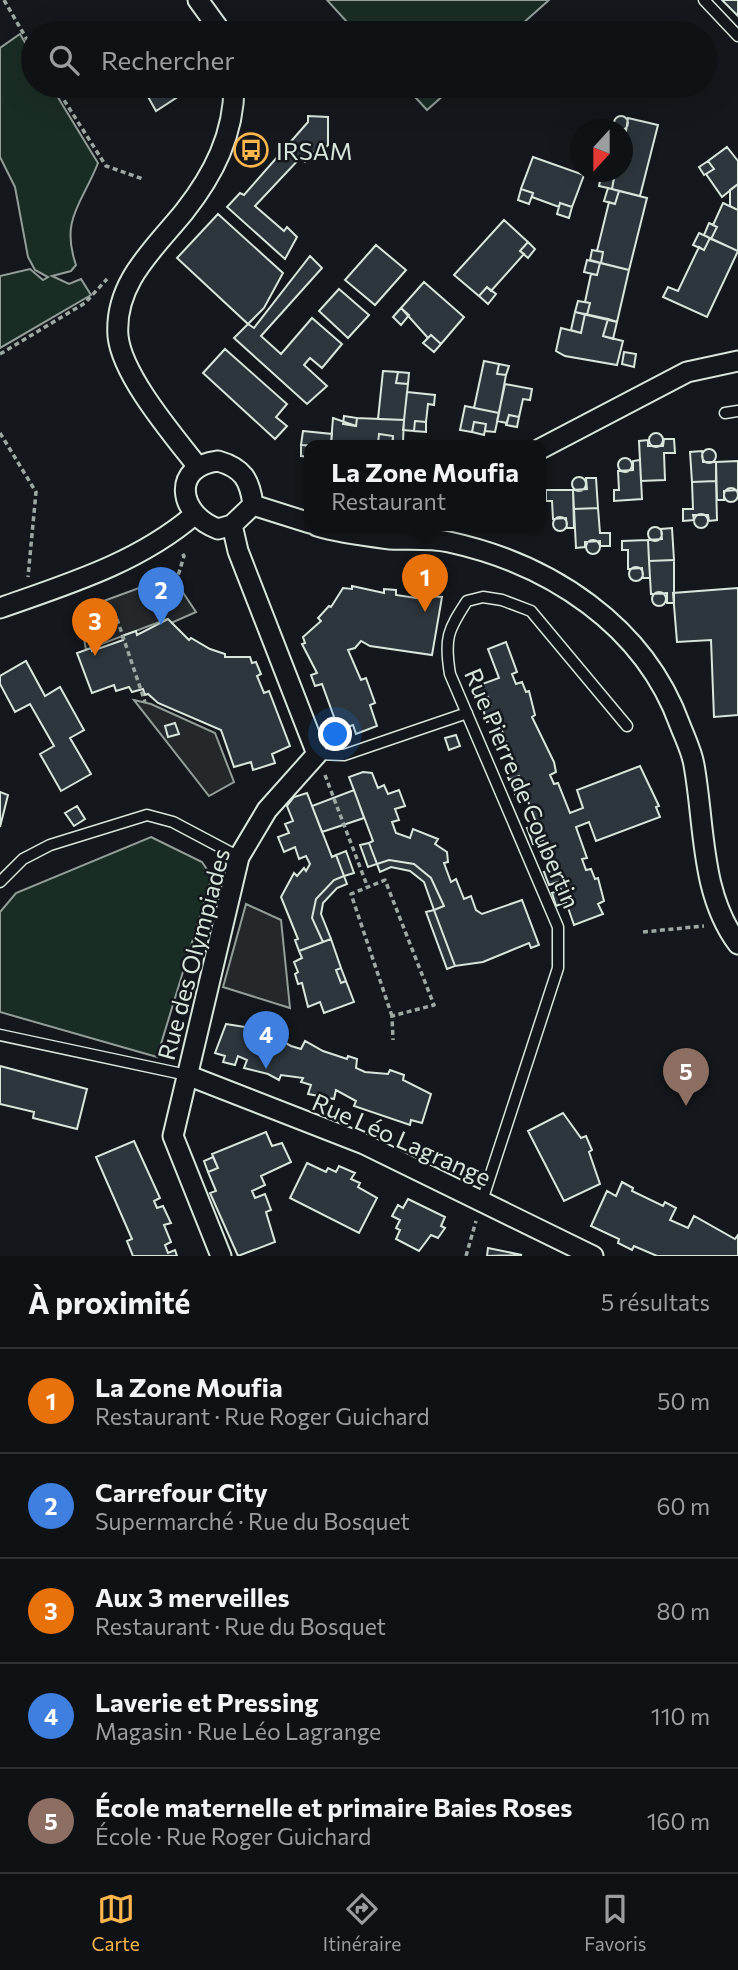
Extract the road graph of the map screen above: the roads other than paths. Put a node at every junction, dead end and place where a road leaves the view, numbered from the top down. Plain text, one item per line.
1 (198, 0) edge
2 (704, 0) edge
3 (213, 21) edge
4 (738, 36) edge
5 (234, 98) edge
6 (738, 361) edge
7 (738, 411) edge
8 (725, 413) dead end
9 (546, 446) edge
10 (198, 467) junction
11 (253, 505) junction
12 (194, 515) junction
13 (304, 521) edge
14 (232, 525) junction
15 (345, 531) edge
16 (447, 534) edge
17 (0, 608) edge
18 (467, 712) junction
19 (627, 726) dead end
20 (317, 754) junction
21 (239, 857) junction
22 (0, 882) edge
23 (738, 944) edge
24 (0, 1035) edge
25 (187, 1074) junction
26 (482, 1201) junction
27 (221, 1256) edge
28 (593, 1256) edge

1 - 3 street
2 - 4 lane
5 - 10 street
6 - 9 street
7 - 8 lane
10 - 11 street
10 - 12 street
11 - 13 street
11 - 14 street
12 - 14 street
12 - 17 street
14 - 20 street
15 - 16 street
16 - 23 street
18 - 19 lane, Rue Pierre de Coubertin
18 - 20 lane
18 - 26 lane, Rue Pierre de Coubertin
20 - 21 street, Rue des Olympiades
21 - 22 lane
21 - 25 street, Rue des Olympiades
24 - 25 lane
25 - 26 street, Rue Léo Lagrange
25 - 27 street, Rue des Olympiades
26 - 28 street, Rue Léo Lagrange

